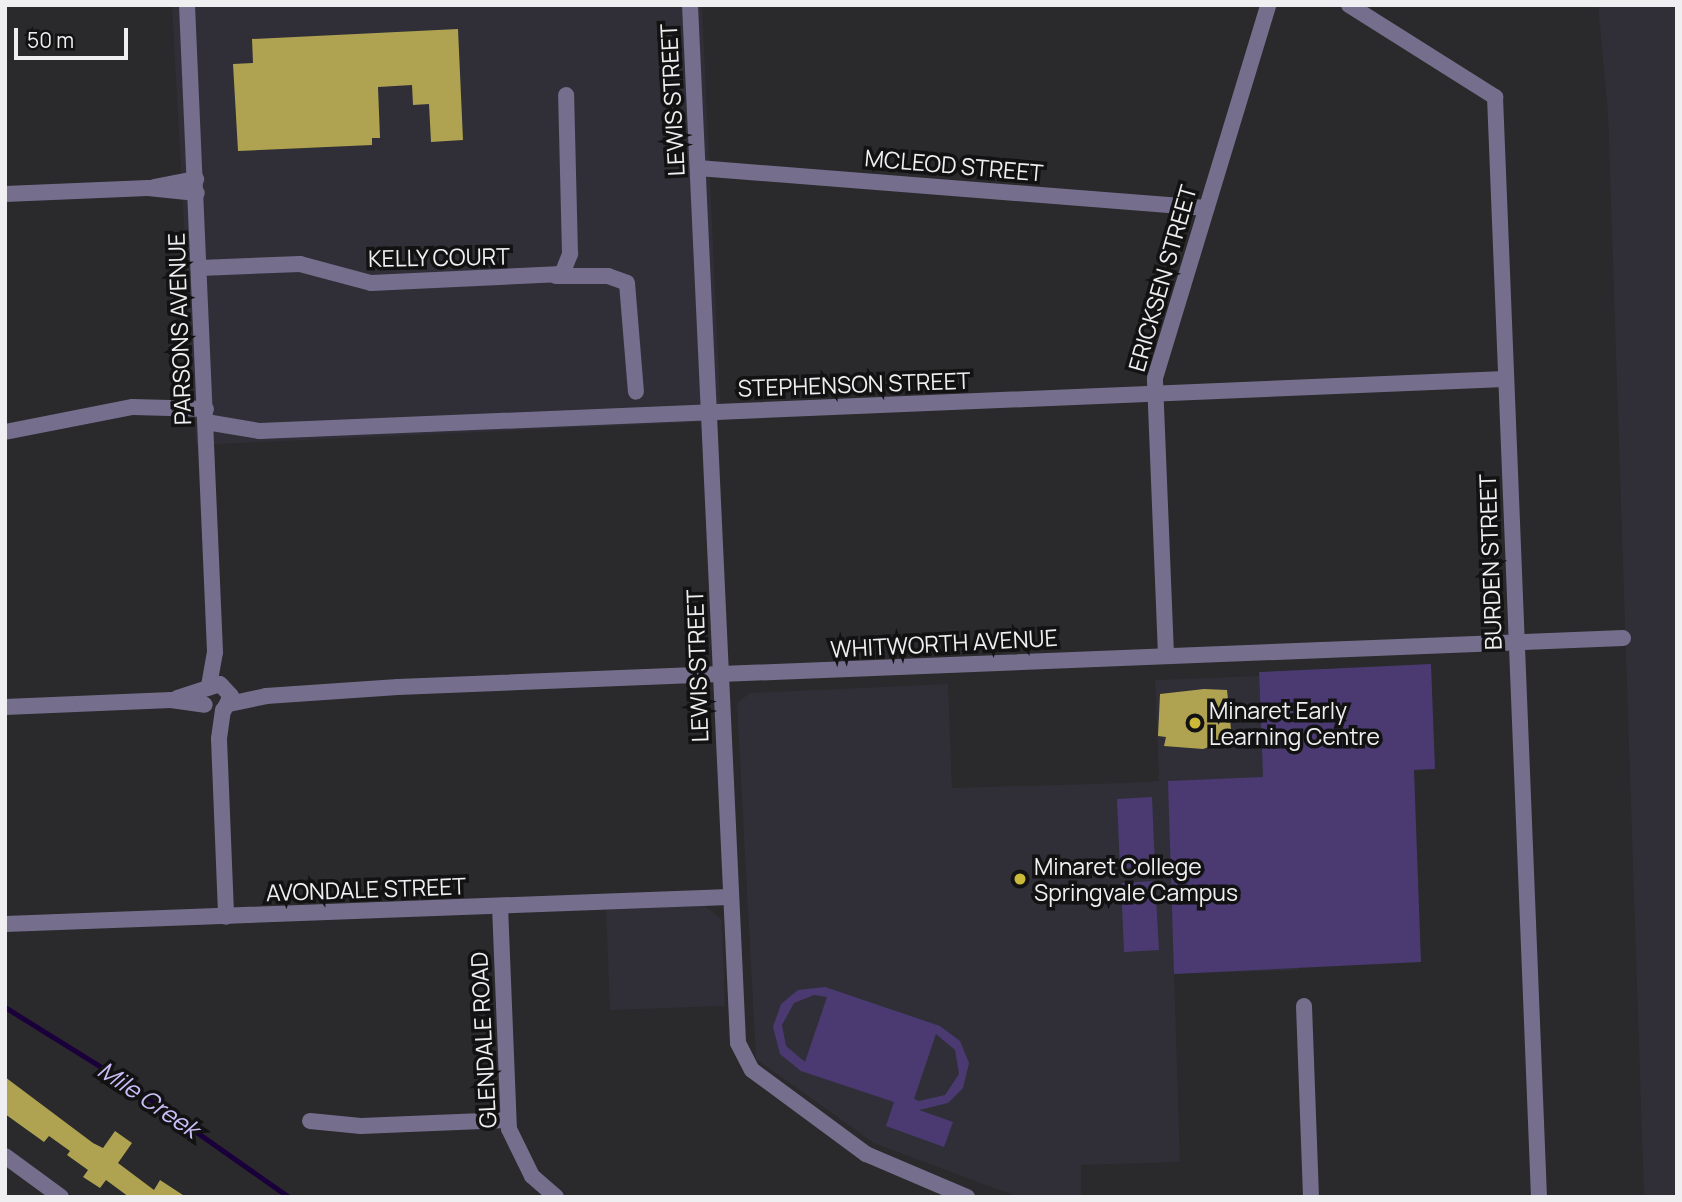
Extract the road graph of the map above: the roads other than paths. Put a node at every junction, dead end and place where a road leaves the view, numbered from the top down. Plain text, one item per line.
1 (187, 5) edge
2 (690, 5) edge
3 (1268, 5) edge
4 (1349, 5) edge
5 (566, 95) dead end
6 (698, 168) junction
7 (197, 186) junction
8 (5, 194) edge
9 (1206, 208) junction
10 (200, 268) junction
11 (556, 276) junction
12 (1505, 379) junction
13 (636, 392) dead end
14 (1154, 394) junction
15 (709, 413) junction
16 (206, 416) junction
17 (5, 432) edge
18 (1623, 638) dead end
19 (1516, 642) junction
20 (1166, 655) junction
21 (720, 677) junction
22 (216, 698) junction
23 (5, 707) edge
24 (729, 897) junction
25 (500, 906) junction
26 (226, 917) junction
27 (5, 924) edge
28 (1304, 1006) dead end
29 (508, 1120) junction
30 (310, 1121) dead end
31 (5, 1156) edge
32 (61, 1197) edge
33 (556, 1197) edge
34 (967, 1197) edge
35 (1311, 1197) edge
36 (1539, 1197) edge

1 - 7 street, PARSONS AVENUE
2 - 6 street, LEWIS STREET
3 - 9 street, ERICKSEN STREET
4 - 12 street, BURDEN STREET
5 - 11 street
6 - 9 street, MCLEOD STREET
6 - 15 street, LEWIS STREET
7 - 8 street
7 - 10 street, PARSONS AVENUE
9 - 14 street, ERICKSEN STREET
10 - 11 street, KELLY COURT
10 - 16 street, PARSONS AVENUE
11 - 13 street, KELLY COURT
12 - 14 street, STEPHENSON STREET
12 - 19 street, BURDEN STREET
14 - 15 street, STEPHENSON STREET
14 - 20 street, ERICKSEN STREET
15 - 16 street, STEPHENSON STREET
15 - 21 street, LEWIS STREET
16 - 17 street, STEPHENSON STREET
16 - 22 street, PARSONS AVENUE
18 - 19 street, WHITWORTH AVENUE
19 - 20 street, WHITWORTH AVENUE
19 - 36 street, BURDEN STREET
20 - 21 street, WHITWORTH AVENUE
21 - 22 street, WHITWORTH AVENUE
21 - 24 street, LEWIS STREET
22 - 23 street, WHITWORTH AVENUE
22 - 26 street, PARSONS AVENUE
24 - 25 street, AVONDALE STREET
24 - 34 street, LEWIS STREET
25 - 26 street, AVONDALE STREET
25 - 29 street, GLENDALE ROAD
26 - 27 street, AVONDALE STREET
28 - 35 street
29 - 30 street
29 - 33 street, GLENDALE ROAD
31 - 32 street

